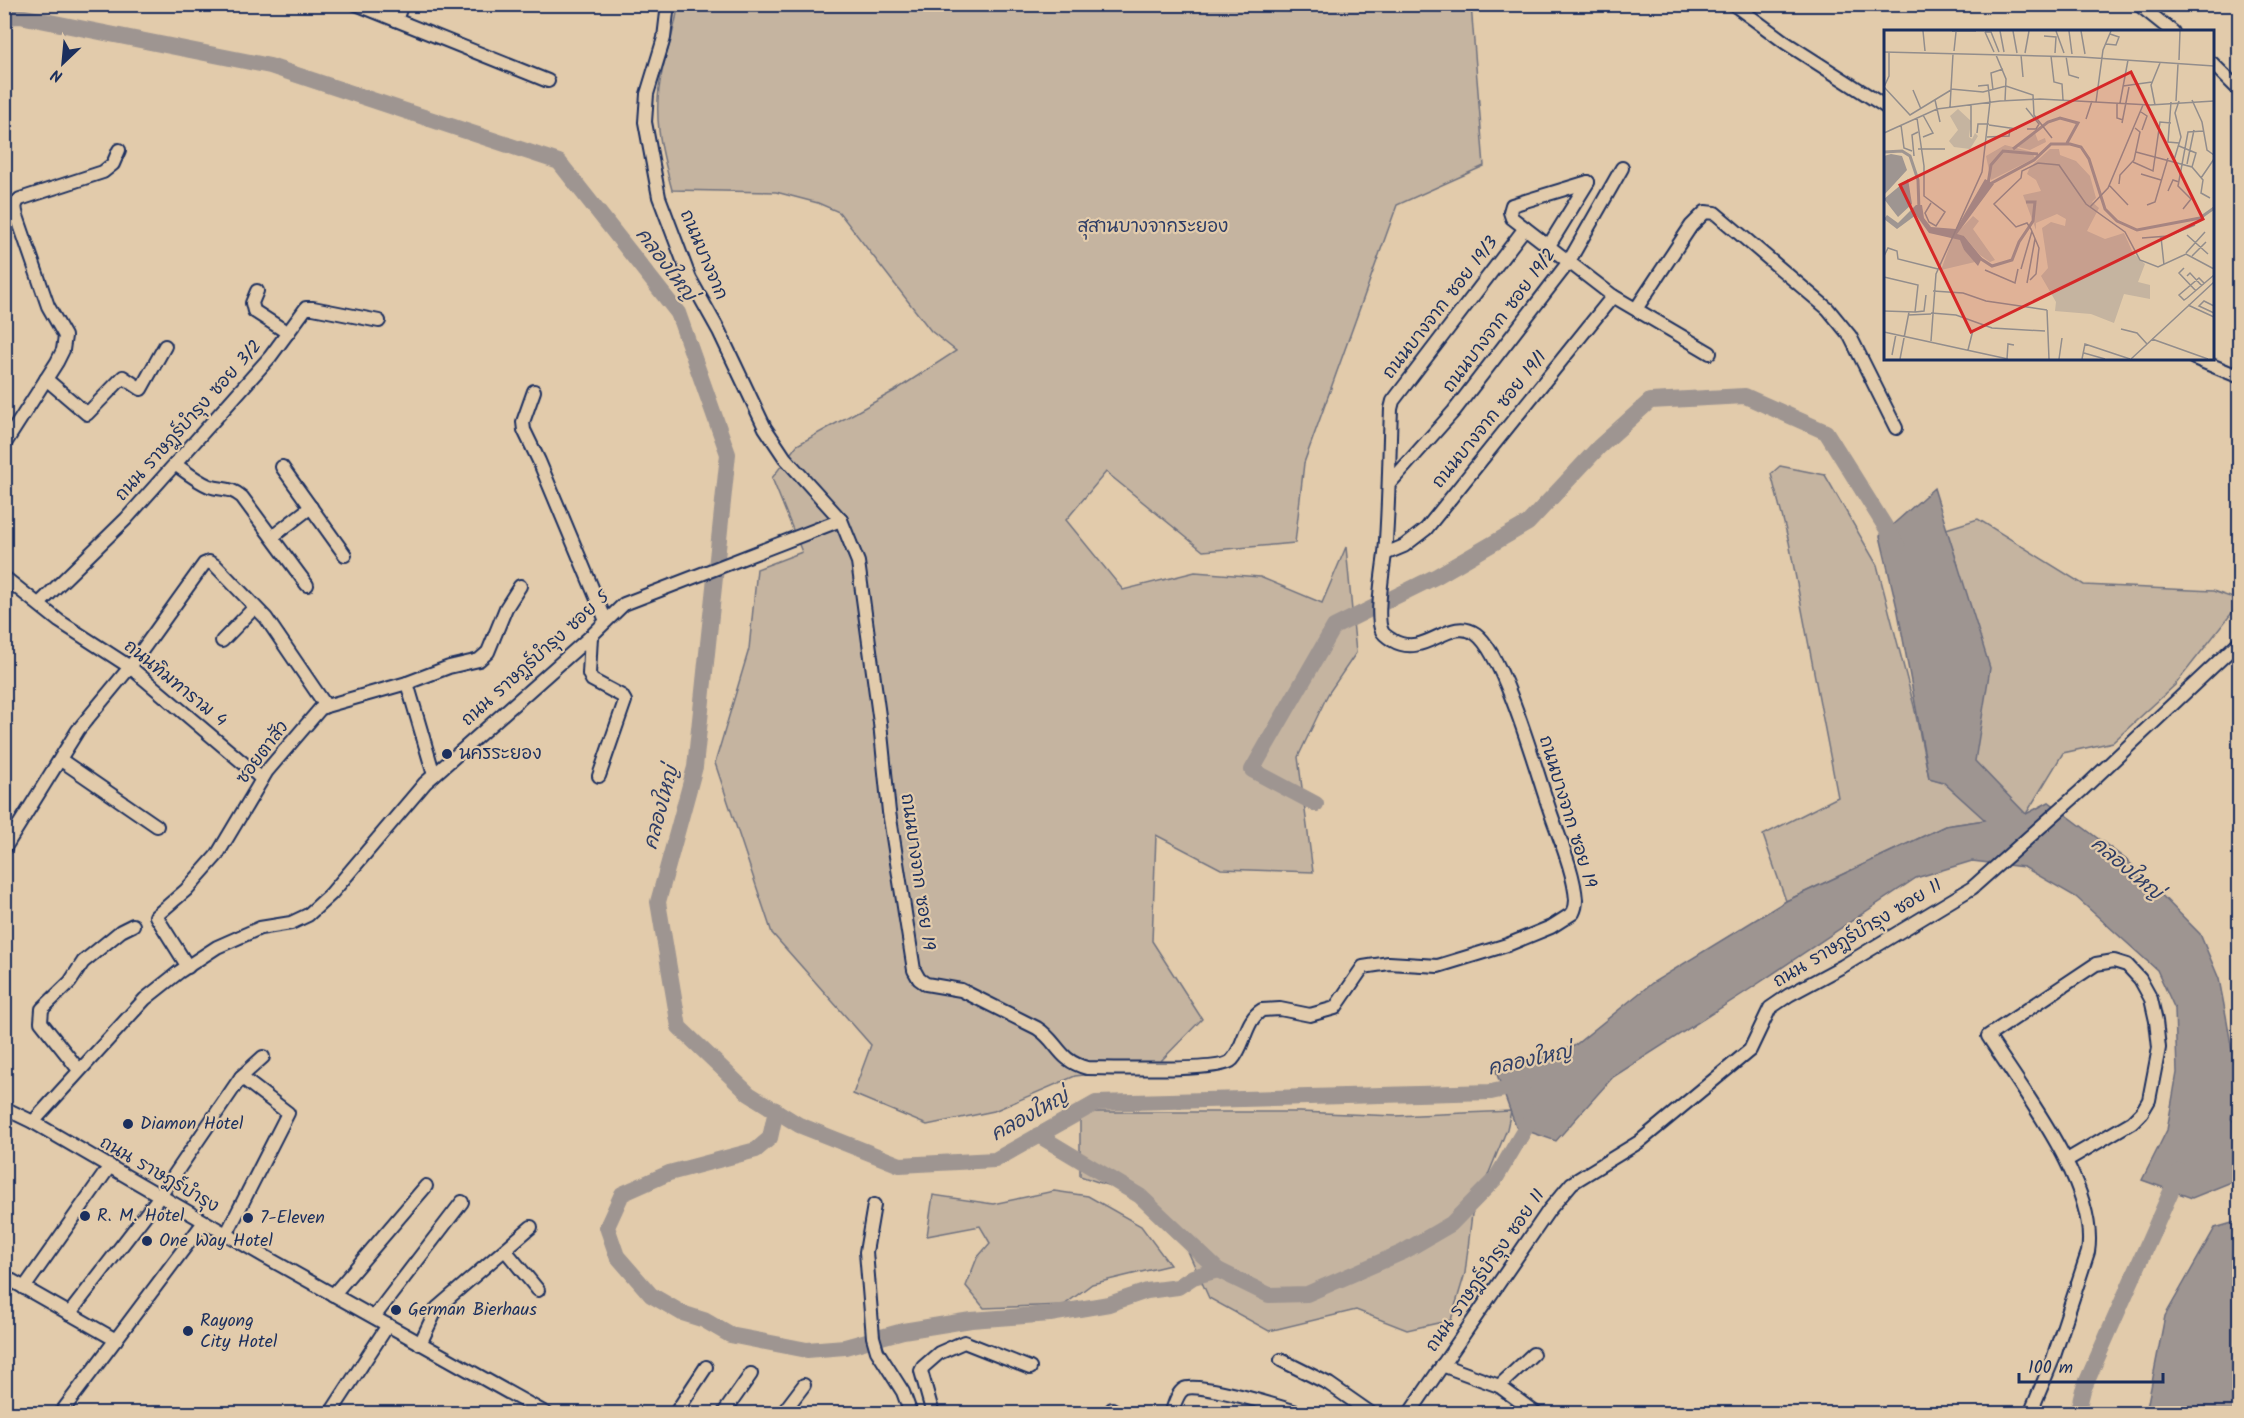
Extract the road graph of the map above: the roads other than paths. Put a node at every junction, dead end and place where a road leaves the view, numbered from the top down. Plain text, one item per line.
1 (356, 4) edge
2 (402, 4) edge
3 (668, 4) edge
4 (1733, 4) edge
5 (2138, 4) edge
6 (396, 20) junction
7 (2170, 30) edge
8 (2214, 65) edge
9 (548, 81) dead end
10 (2240, 91) edge
11 (1884, 106) edge
12 (119, 150) dead end
13 (1622, 168) dead end
14 (1525, 228) junction
15 (1548, 247) junction
16 (1568, 263) junction
17 (257, 291) dead end
18 (1613, 296) junction
19 (1636, 309) junction
20 (379, 321) dead end
21 (288, 333) junction
22 (165, 346) dead end
23 (1710, 353) dead end
24 (2199, 360) edge
25 (2240, 378) edge
26 (46, 379) junction
27 (534, 391) dead end
28 (1896, 429) dead end
29 (4, 445) edge
30 (175, 464) junction
31 (282, 467) dead end
32 (1389, 484) junction
33 (311, 507) junction
34 (841, 520) junction
35 (272, 537) junction
36 (1384, 554) junction
37 (345, 555) dead end
38 (4, 577) edge
39 (306, 585) dead end
40 (520, 586) dead end
41 (39, 604) junction
42 (255, 607) junction
43 (606, 621) junction
44 (591, 636) junction
45 (222, 641) dead end
46 (2240, 641) edge
47 (130, 667) junction
48 (407, 683) junction
49 (326, 706) junction
50 (61, 760) junction
51 (434, 775) junction
52 (599, 776) dead end
53 (262, 779) junction
54 (157, 826) dead end
55 (4, 849) edge
56 (133, 925) dead end
57 (188, 967) junction
58 (263, 1057) dead end
59 (79, 1070) junction
60 (241, 1077) junction
61 (4, 1108) edge
62 (33, 1122) junction
63 (2067, 1160) junction
64 (110, 1166) junction
65 (426, 1186) dead end
66 (160, 1196) junction
67 (462, 1202) dead end
68 (874, 1204) dead end
69 (204, 1222) junction
70 (531, 1227) dead end
71 (226, 1235) junction
72 (505, 1250) junction
73 (4, 1279) edge
74 (24, 1288) junction
75 (538, 1290) dead end
76 (333, 1295) junction
77 (69, 1314) junction
78 (374, 1317) junction
79 (388, 1325) junction
80 (116, 1340) junction
81 (420, 1344) junction
82 (1533, 1354) dead end
83 (1281, 1360) dead end
84 (1442, 1365) junction
85 (706, 1366) dead end
86 (1030, 1368) dead end
87 (751, 1374) dead end
88 (804, 1385) dead end
89 (1500, 1386) junction
90 (60, 1413) edge
91 (330, 1413) edge
92 (547, 1413) edge
93 (675, 1413) edge
94 (723, 1413) edge
95 (782, 1413) edge
96 (911, 1413) edge
97 (933, 1413) edge
98 (1171, 1413) edge
99 (1303, 1413) edge
100 (1372, 1413) edge
101 (1408, 1413) edge
102 (1537, 1413) edge
103 (2030, 1413) edge

1 - 6 street
2 - 6 street
3 - 34 street, ถนนบางจาก
4 - 11 street
5 - 7 street
6 - 9 street
8 - 10 street
12 - 26 street
13 - 16 street, ถนนบางจาก ซอย 19/2
14 - 15 street
14 - 15 street
14 - 32 street, ถนนบางจาก ซอย 19/3
15 - 16 street
16 - 18 street
16 - 32 street, ถนนบางจาก ซอย 19/2
17 - 21 street
18 - 19 street
18 - 36 street, ถนนบางจาก ซอย 19/1
19 - 23 street
19 - 28 street
20 - 21 street, ถนน ราษฎร์บำรุง ซอย 3/2
21 - 30 street, ถนน ราษฎร์บำรุง ซอย 3/2
22 - 26 street
24 - 25 street
26 - 29 street
27 - 43 street
30 - 35 street
30 - 41 street, ถนน ราษฎร์บำรุง ซอย 3/2
31 - 33 street
32 - 36 street, ถนนบางจาก ซอย 19
33 - 35 street
33 - 37 street
34 - 36 street, ถนนบางจาก ซอย 19
34 - 43 street, ถนน ราษฎร์บำรุง ซอย 5
35 - 39 street
38 - 41 street, ถนนทิมทาราม 4
40 - 48 street, ซอยตาสัว
41 - 47 street, ถนนทิมทาราม 4
42 - 45 street
42 - 47 street
42 - 49 street
43 - 44 street, ถนน ราษฎร์บำรุง ซอย 5
44 - 51 street, ถนน ราษฎร์บำรุง ซอย 5
44 - 52 street
46 - 84 street, ถนน ราษฎร์บำรุง ซอย 11
47 - 50 street
47 - 53 street, ถนนทิมทาราม 4
48 - 49 street, ซอยตาสัว
48 - 51 street
49 - 53 street, ซอยตาสัว
50 - 54 street
50 - 55 street
51 - 57 street, ถนน ราษฎร์บำรุง ซอย 5
53 - 57 street, ซอยตาสัว
56 - 59 street
57 - 59 street, ถนน ราษฎร์บำรุง ซอย 5
58 - 60 street
59 - 62 street, ถนน ราษฎร์บำรุง ซอย 5
60 - 66 street
60 - 71 street
61 - 62 street, ถนน ราษฎร์บำรุง
62 - 64 street, ถนน ราษฎร์บำรุง
63 - 63 street
63 - 103 street
64 - 66 street, ถนน ราษฎร์บำรุง
64 - 74 street
65 - 76 street
66 - 69 street, ถนน ราษฎร์บำรุง
66 - 77 street
67 - 78 street
68 - 96 street
69 - 71 street, ถนน ราษฎร์บำรุง
69 - 80 street
70 - 72 street
71 - 76 street, ถนน ราษฎร์บำรุง
72 - 75 street
72 - 81 street
73 - 74 street
74 - 77 street
76 - 78 street, ถนน ราษฎร์บำรุง
77 - 80 street
78 - 79 street, ถนน ราษฎร์บำรุง
79 - 81 street, ถนน ราษฎร์บำรุง
79 - 91 street
80 - 90 street
81 - 92 street, ถนน ราษฎร์บำรุง
82 - 89 street
83 - 100 street
84 - 89 street
84 - 101 street, ถนน ราษฎร์บำรุง ซอย 11
85 - 93 street
86 - 97 street
87 - 94 street
88 - 95 street
89 - 102 street
98 - 99 street

